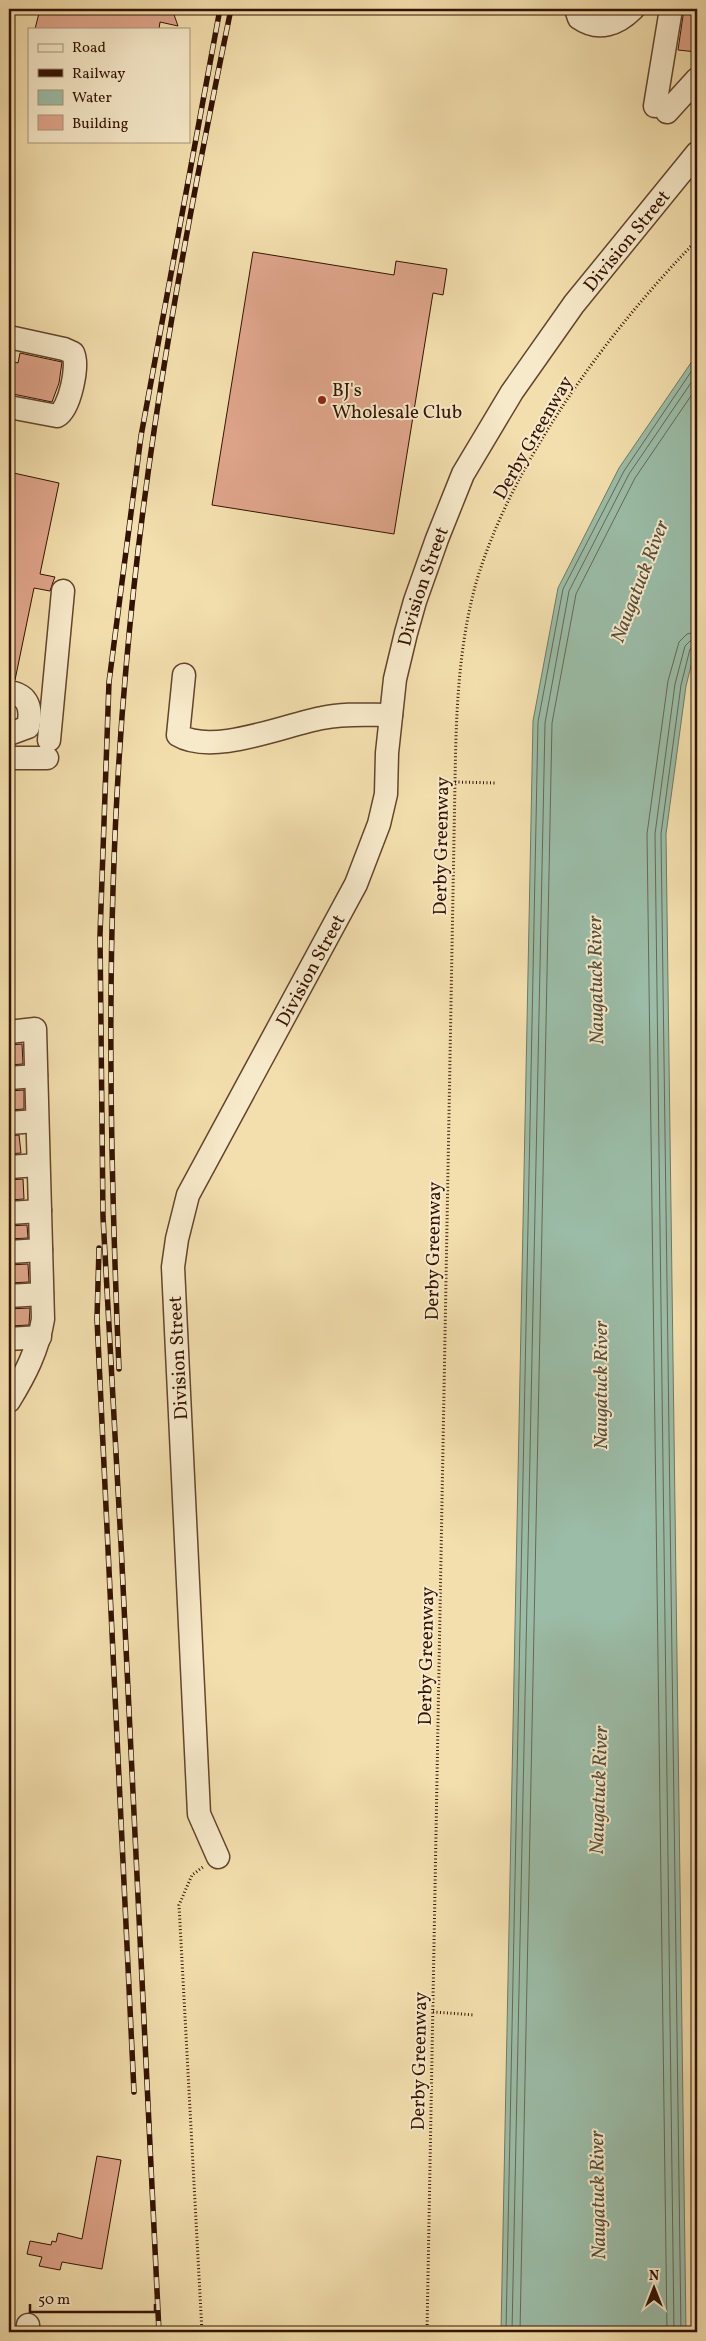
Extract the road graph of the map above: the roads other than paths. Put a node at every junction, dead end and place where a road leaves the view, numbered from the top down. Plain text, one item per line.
1 (576, 9) edge
2 (633, 9) edge
3 (671, 9) edge
4 (697, 79) edge
5 (697, 153) edge
6 (9, 337) edge
7 (9, 407) edge
8 (63, 591) dead end
9 (184, 675) dead end
10 (9, 692) edge
11 (391, 715) junction
12 (9, 734) edge
13 (9, 758) edge
14 (9, 1032) edge
15 (36, 1076) junction
16 (9, 1078) edge
17 (37, 1121) junction
18 (9, 1123) edge
19 (38, 1165) junction
20 (9, 1167) edge
21 (40, 1211) junction
22 (9, 1212) edge
23 (41, 1250) junction
24 (9, 1252) edge
25 (42, 1294) junction
26 (9, 1296) edge
27 (40, 1337) junction
28 (9, 1339) edge
29 (12, 1389) edge
30 (218, 1857) road end

1 - 2 street
3 - 4 street
5 - 11 street, Division Street
6 - 7 street
8 - 13 street
9 - 11 street
10 - 12 street
11 - 30 street, Division Street
14 - 15 street
15 - 16 street
15 - 17 street
17 - 18 street
17 - 19 street
19 - 20 street
19 - 21 street
21 - 22 street
21 - 23 street
23 - 24 street
23 - 25 street
25 - 26 street
25 - 27 street
27 - 28 street
27 - 29 street

